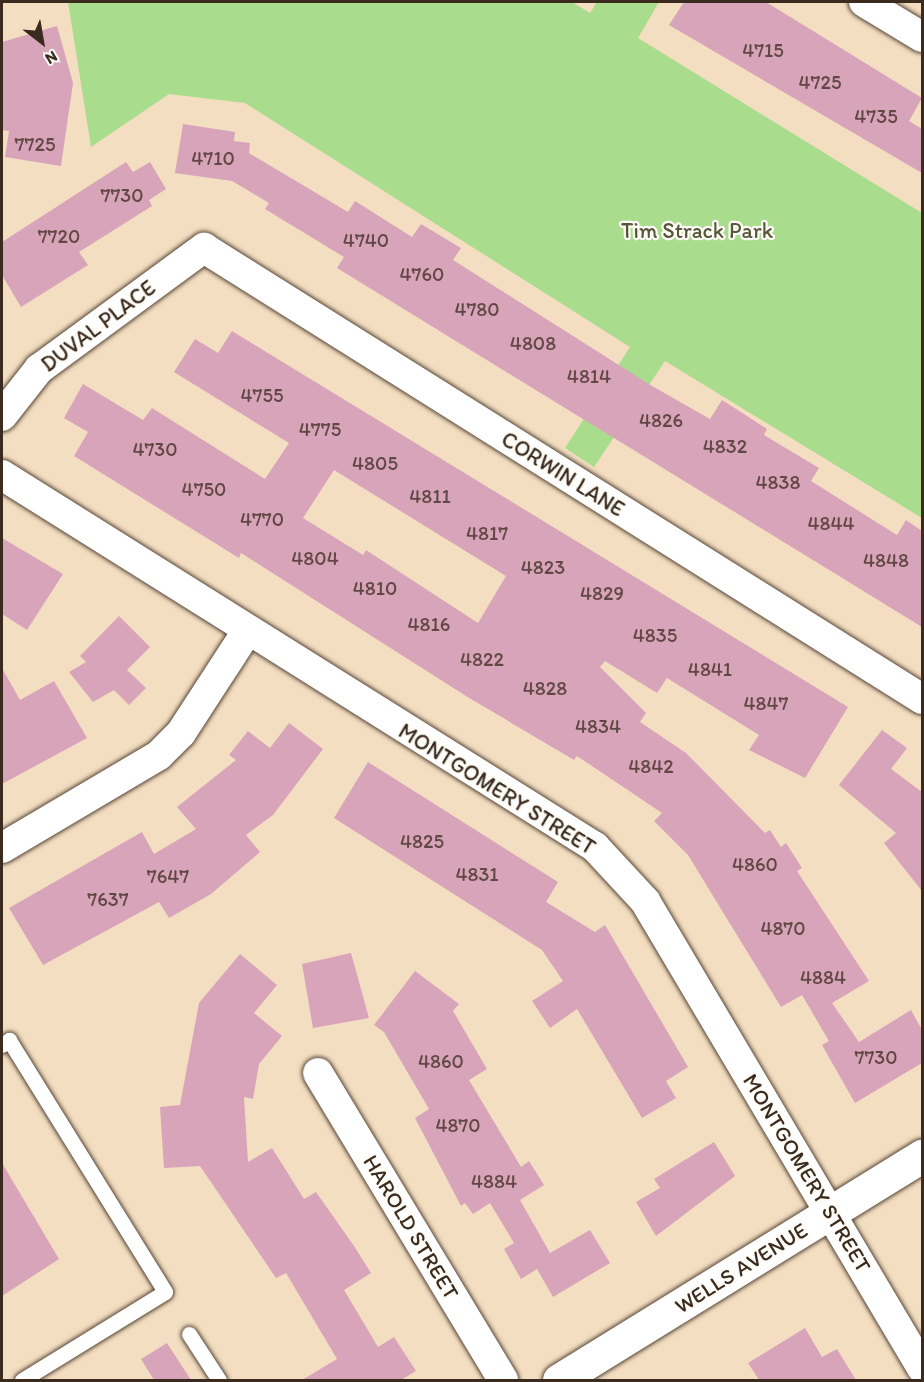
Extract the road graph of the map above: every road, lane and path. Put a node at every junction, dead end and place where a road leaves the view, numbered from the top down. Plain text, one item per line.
1 (864, 2) edge
2 (922, 37) edge
3 (204, 248) joint
4 (2, 416) edge
5 (2, 476) edge
6 (246, 633) junction
7 (922, 699) edge
8 (2, 848) edge
9 (2, 1045) edge
10 (318, 1072) dead end
11 (922, 1156) edge
12 (831, 1212) junction
13 (189, 1334) dead end
14 (922, 1368) edge
15 (22, 1380) edge
16 (219, 1380) edge
17 (503, 1380) edge
18 (559, 1380) edge

1 - 2 street
3 - 4 street, DUVAL PLACE
3 - 7 street, CORWIN LANE
5 - 6 street, MONTGOMERY STREET
6 - 8 street
6 - 12 street, MONTGOMERY STREET
9 - 15 lane
10 - 17 street, HAROLD STREET
11 - 12 main road, WELLS AVENUE
12 - 14 street, MONTGOMERY STREET
12 - 18 main road, WELLS AVENUE
13 - 16 lane

